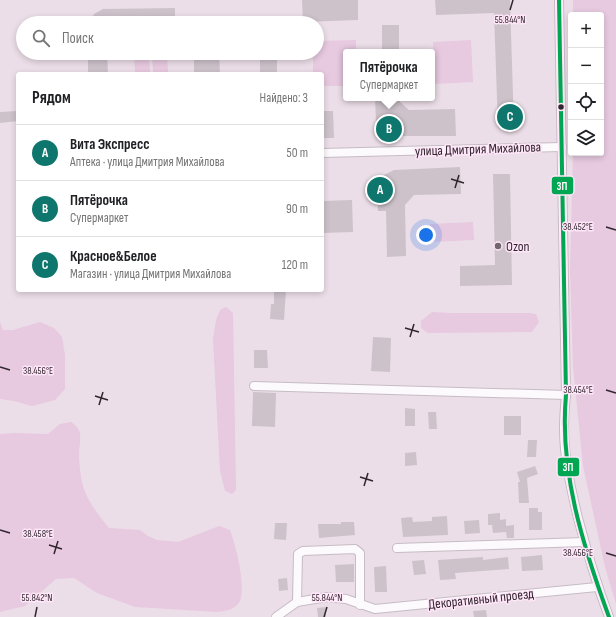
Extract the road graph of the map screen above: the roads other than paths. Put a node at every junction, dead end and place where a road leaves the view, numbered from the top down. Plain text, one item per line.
1 (559, 0) edge
2 (562, 147) junction
3 (324, 153) edge
4 (254, 386) dead end
5 (566, 395) junction
6 (584, 542) junction
7 (397, 548) dead end
8 (598, 587) junction
9 (297, 602) junction
10 (360, 605) junction
11 (276, 617) edge
12 (609, 617) edge

1 - 2 street
2 - 3 street, улица Дмитрия Михайлова
2 - 5 street
4 - 5 street
5 - 6 street
6 - 7 street
6 - 8 street
8 - 10 street, Декоративный проезд
8 - 12 street
9 - 10 street, Декоративный проезд
9 - 10 street
9 - 11 street, Декоративный проезд

